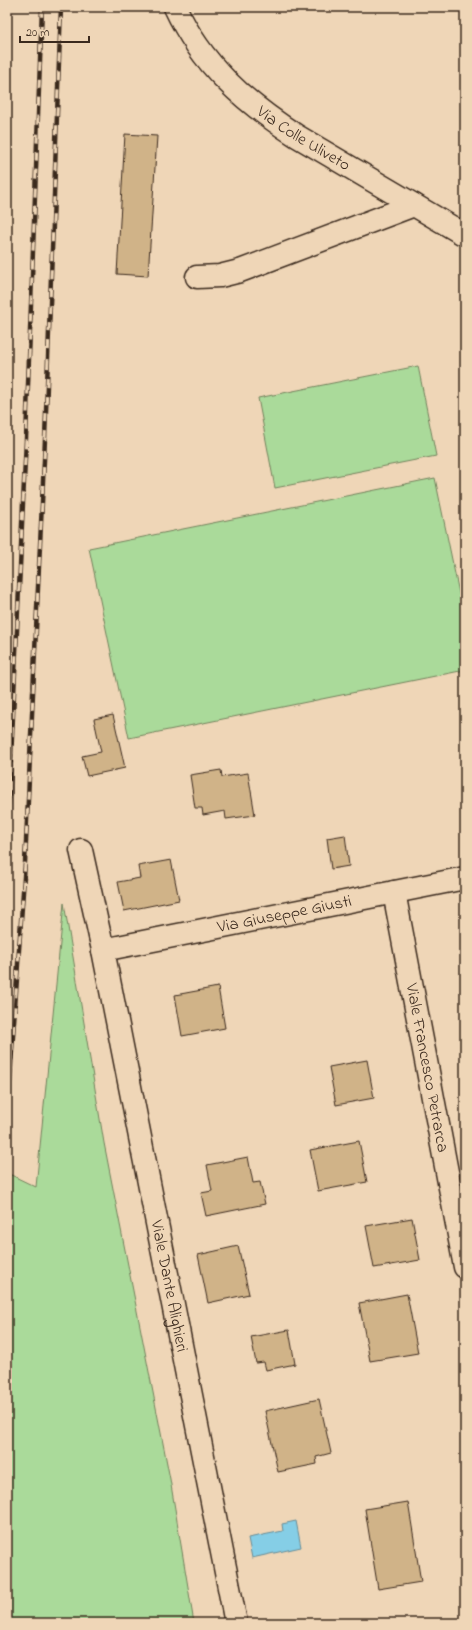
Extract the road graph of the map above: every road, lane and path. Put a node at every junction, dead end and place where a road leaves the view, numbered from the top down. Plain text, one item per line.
1 (175, 7) edge
2 (414, 205) junction
3 (465, 235) edge
4 (198, 277) dead end
5 (81, 850) dead end
6 (465, 878) edge
7 (394, 892) junction
8 (103, 950) junction
9 (465, 1267) edge
10 (236, 1623) edge

1 - 2 street, Via Colle Uliveto
2 - 3 street, Via Colle Uliveto
2 - 4 street
5 - 8 street, Viale Dante Alighieri
6 - 7 street, Via Giuseppe Giusti
7 - 8 street, Via Giuseppe Giusti
7 - 9 street, Viale Francesco Petrarca
8 - 10 street, Viale Dante Alighieri

